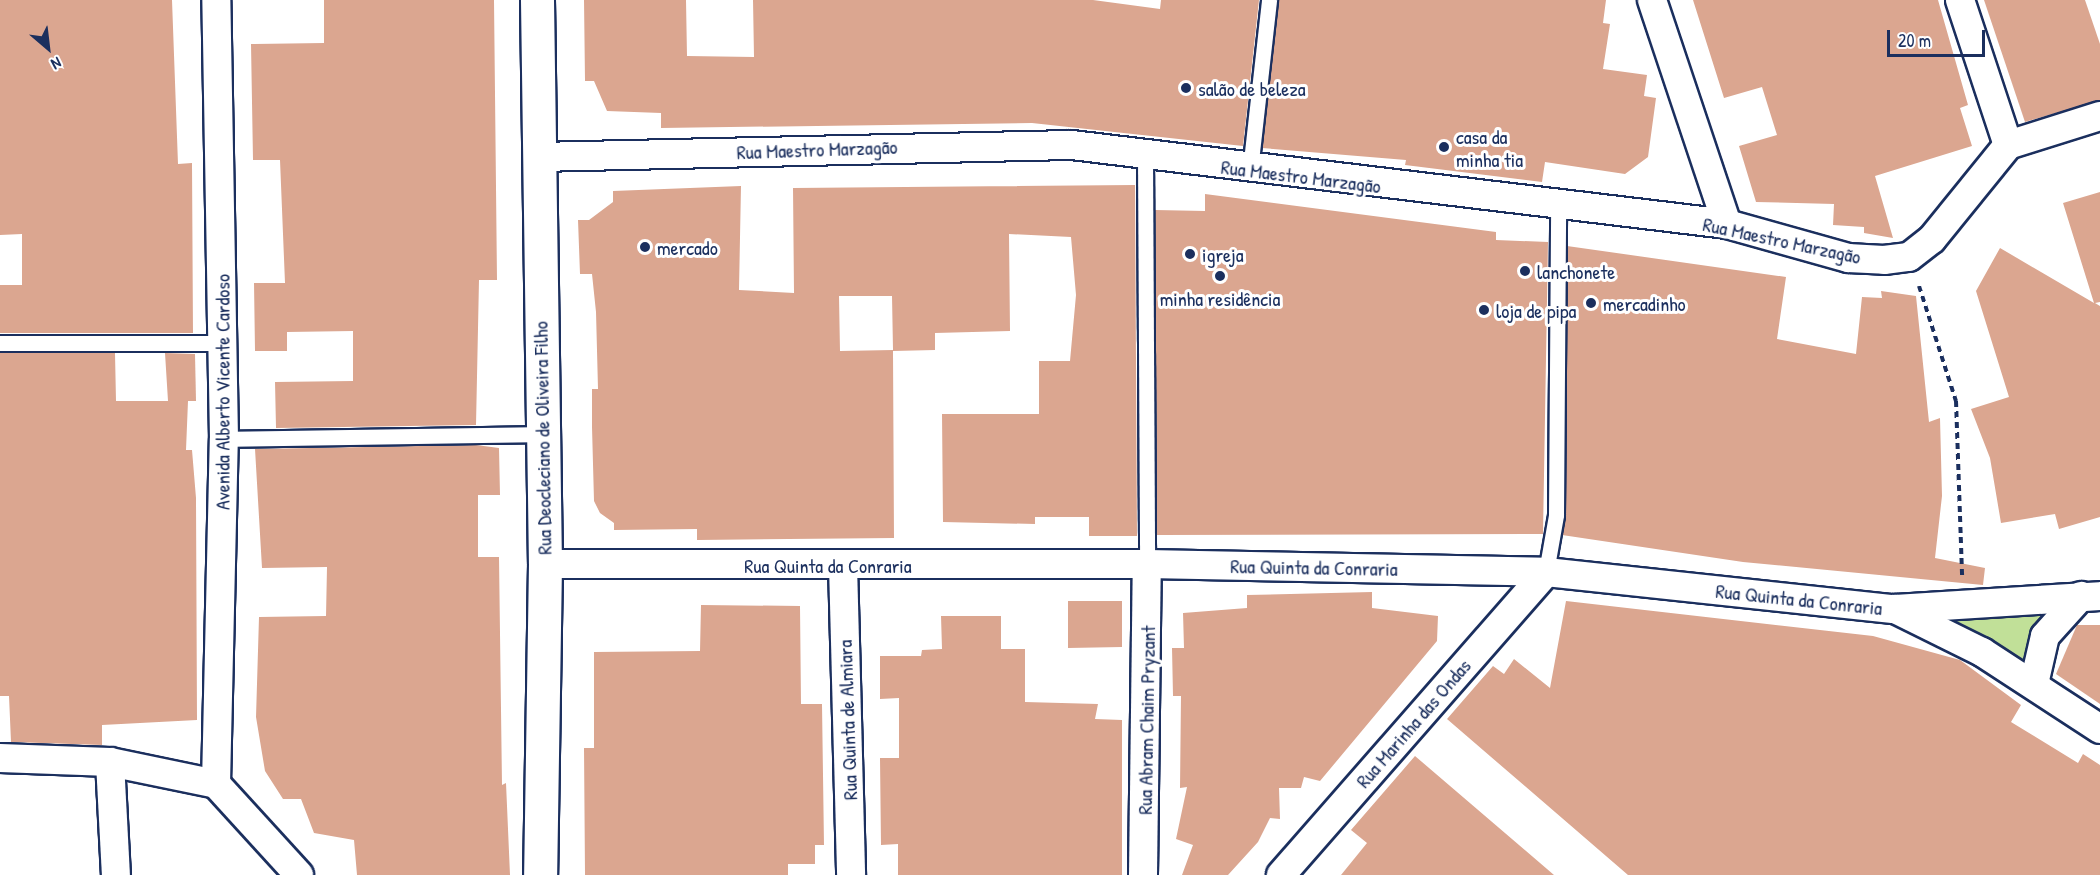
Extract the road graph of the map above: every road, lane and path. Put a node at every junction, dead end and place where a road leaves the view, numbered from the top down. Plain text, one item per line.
1 (216, 0) edge
2 (537, 0) edge
3 (1269, 0) edge
4 (1652, 0) edge
5 (1960, 0) edge
6 (2100, 117) edge
7 (2008, 145) junction
8 (1145, 155) junction
9 (538, 157) junction
10 (1250, 170) junction
11 (1558, 206) junction
12 (1727, 224) junction
13 (1909, 257) junction
14 (0, 343) edge
15 (223, 343) junction
16 (541, 434) junction
17 (224, 440) junction
18 (545, 564) junction
19 (1148, 564) junction
20 (843, 566) junction
21 (1545, 572) junction
22 (2091, 596) edge
23 (1963, 604) junction
24 (1895, 609) junction
25 (2034, 684) junction
26 (2100, 729) edge
27 (0, 758) edge
28 (110, 762) junction
29 (216, 784) junction
30 (116, 875) edge
31 (299, 875) edge
32 (540, 875) edge
33 (851, 875) edge
34 (1143, 875) edge
35 (1281, 875) edge

1 - 15 street, Avenida Alberto Vicente Cardoso
2 - 9 street, Rua Deocleciano de Oliveira Filho
3 - 10 lane
4 - 12 street
5 - 7 street
6 - 7 street
7 - 13 street
8 - 9 street, Rua Maestro Marzagão
8 - 10 street, Rua Maestro Marzagão
8 - 19 lane
9 - 16 street, Rua Deocleciano de Oliveira Filho
10 - 11 street, Rua Maestro Marzagão
11 - 12 street, Rua Maestro Marzagão
11 - 21 lane
12 - 13 street, Rua Maestro Marzagão
13 - 23 path
14 - 15 lane
15 - 17 street, Avenida Alberto Vicente Cardoso
16 - 17 lane
16 - 18 street, Rua Deocleciano de Oliveira Filho
17 - 29 street, Avenida Alberto Vicente Cardoso
18 - 20 street, Rua Quinta da Conraria
18 - 32 street, Rua Deocleciano de Oliveira Filho
19 - 20 street, Rua Quinta da Conraria
19 - 21 street, Rua Quinta da Conraria
19 - 34 street, Rua Abram Chaim Pryzant
20 - 33 street, Rua Quinta de Almiara
21 - 24 street, Rua Quinta da Conraria
21 - 35 street, Rua Marinha das Ondas
22 - 23 street, Rua Quinta da Conraria
22 - 25 street, Rua Quinta da Conraria
23 - 24 street, Rua Quinta da Conraria
24 - 25 street
25 - 26 street
27 - 28 street
28 - 29 street
28 - 30 street
29 - 31 street

